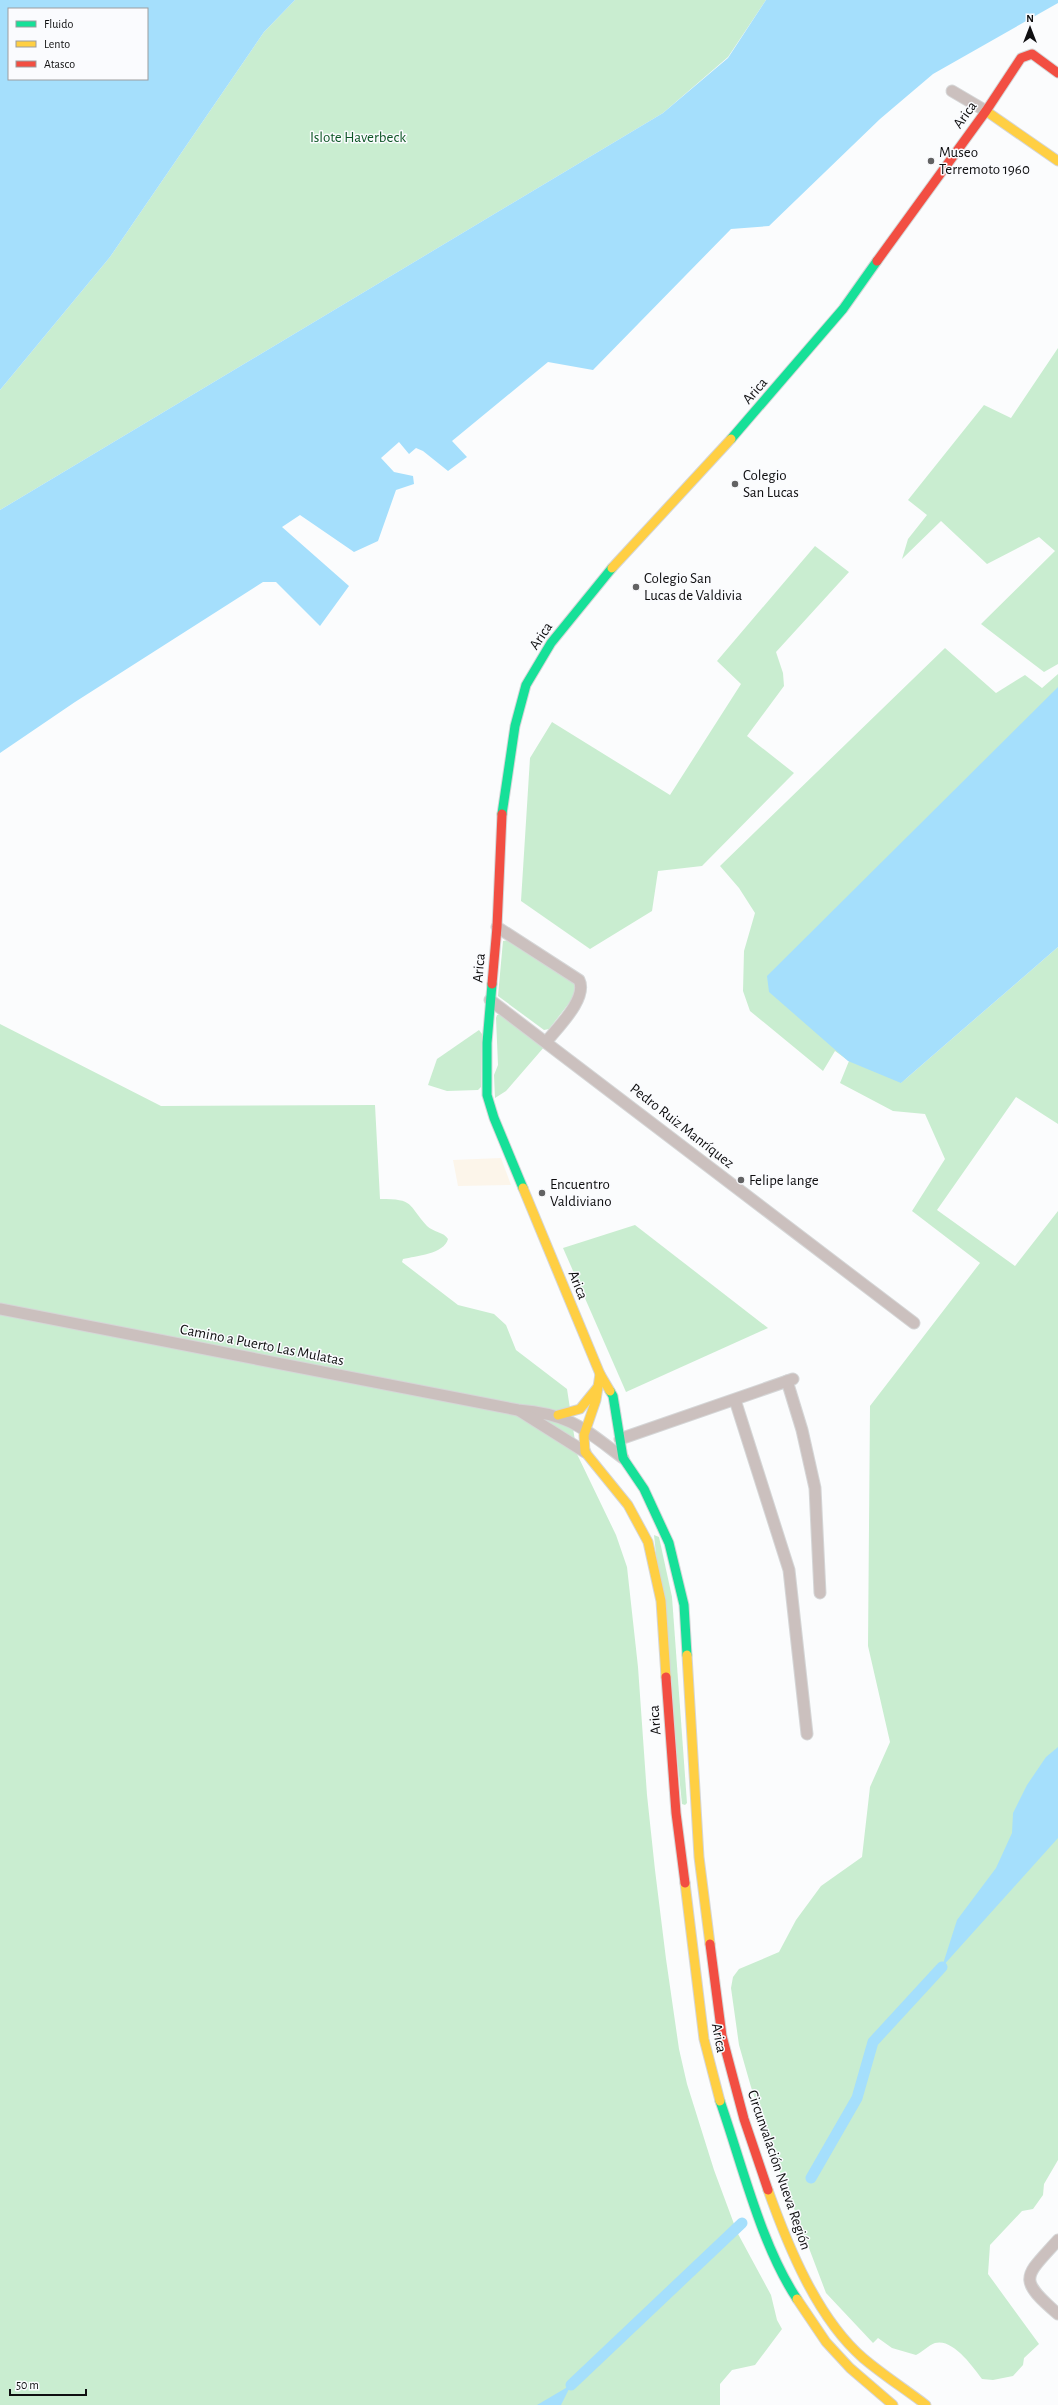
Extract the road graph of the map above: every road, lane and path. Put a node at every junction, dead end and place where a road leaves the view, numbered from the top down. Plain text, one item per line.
1 (1058, 73) edge
2 (952, 91) dead end
3 (986, 111) junction
4 (1058, 161) edge
5 (497, 927) junction
6 (490, 1000) junction
7 (547, 1041) junction
8 (0, 1309) edge
9 (914, 1323) dead end
10 (600, 1374) junction
11 (599, 1385) junction
12 (736, 1400) junction
13 (518, 1410) junction
14 (558, 1415) junction
15 (586, 1430) junction
16 (620, 1439) junction
17 (585, 1452) junction
18 (623, 1458) junction
19 (820, 1593) dead end
20 (807, 1734) dead end
21 (734, 2083) joint
22 (1058, 2240) edge
23 (1058, 2314) edge
24 (892, 2405) edge
25 (926, 2405) edge

1 - 3 main road, Arica
2 - 3 street
3 - 4 main road
3 - 5 main road, Arica
5 - 6 main road, Arica
5 - 7 street
6 - 7 street, Pedro Ruiz Manríquez
6 - 10 main road, Arica
7 - 9 street, Pedro Ruiz Manríquez
8 - 13 street, Camino a Puerto Las Mulatas
10 - 11 main road, Arica
10 - 16 main road, Arica
11 - 14 main road
11 - 15 main road, Arica
12 - 16 street
12 - 19 street
12 - 20 street
13 - 14 street, Camino a Puerto Las Mulatas
13 - 17 street, Camino a Puerto Las Mulatas
14 - 15 street, Camino a Puerto Las Mulatas
15 - 17 main road, Arica
15 - 18 street, Camino a Puerto Las Mulatas
16 - 18 main road, Arica
17 - 24 main road, Arica
18 - 21 main road, Arica
21 - 25 main road, Circunvalación Nueva Región
22 - 23 street

